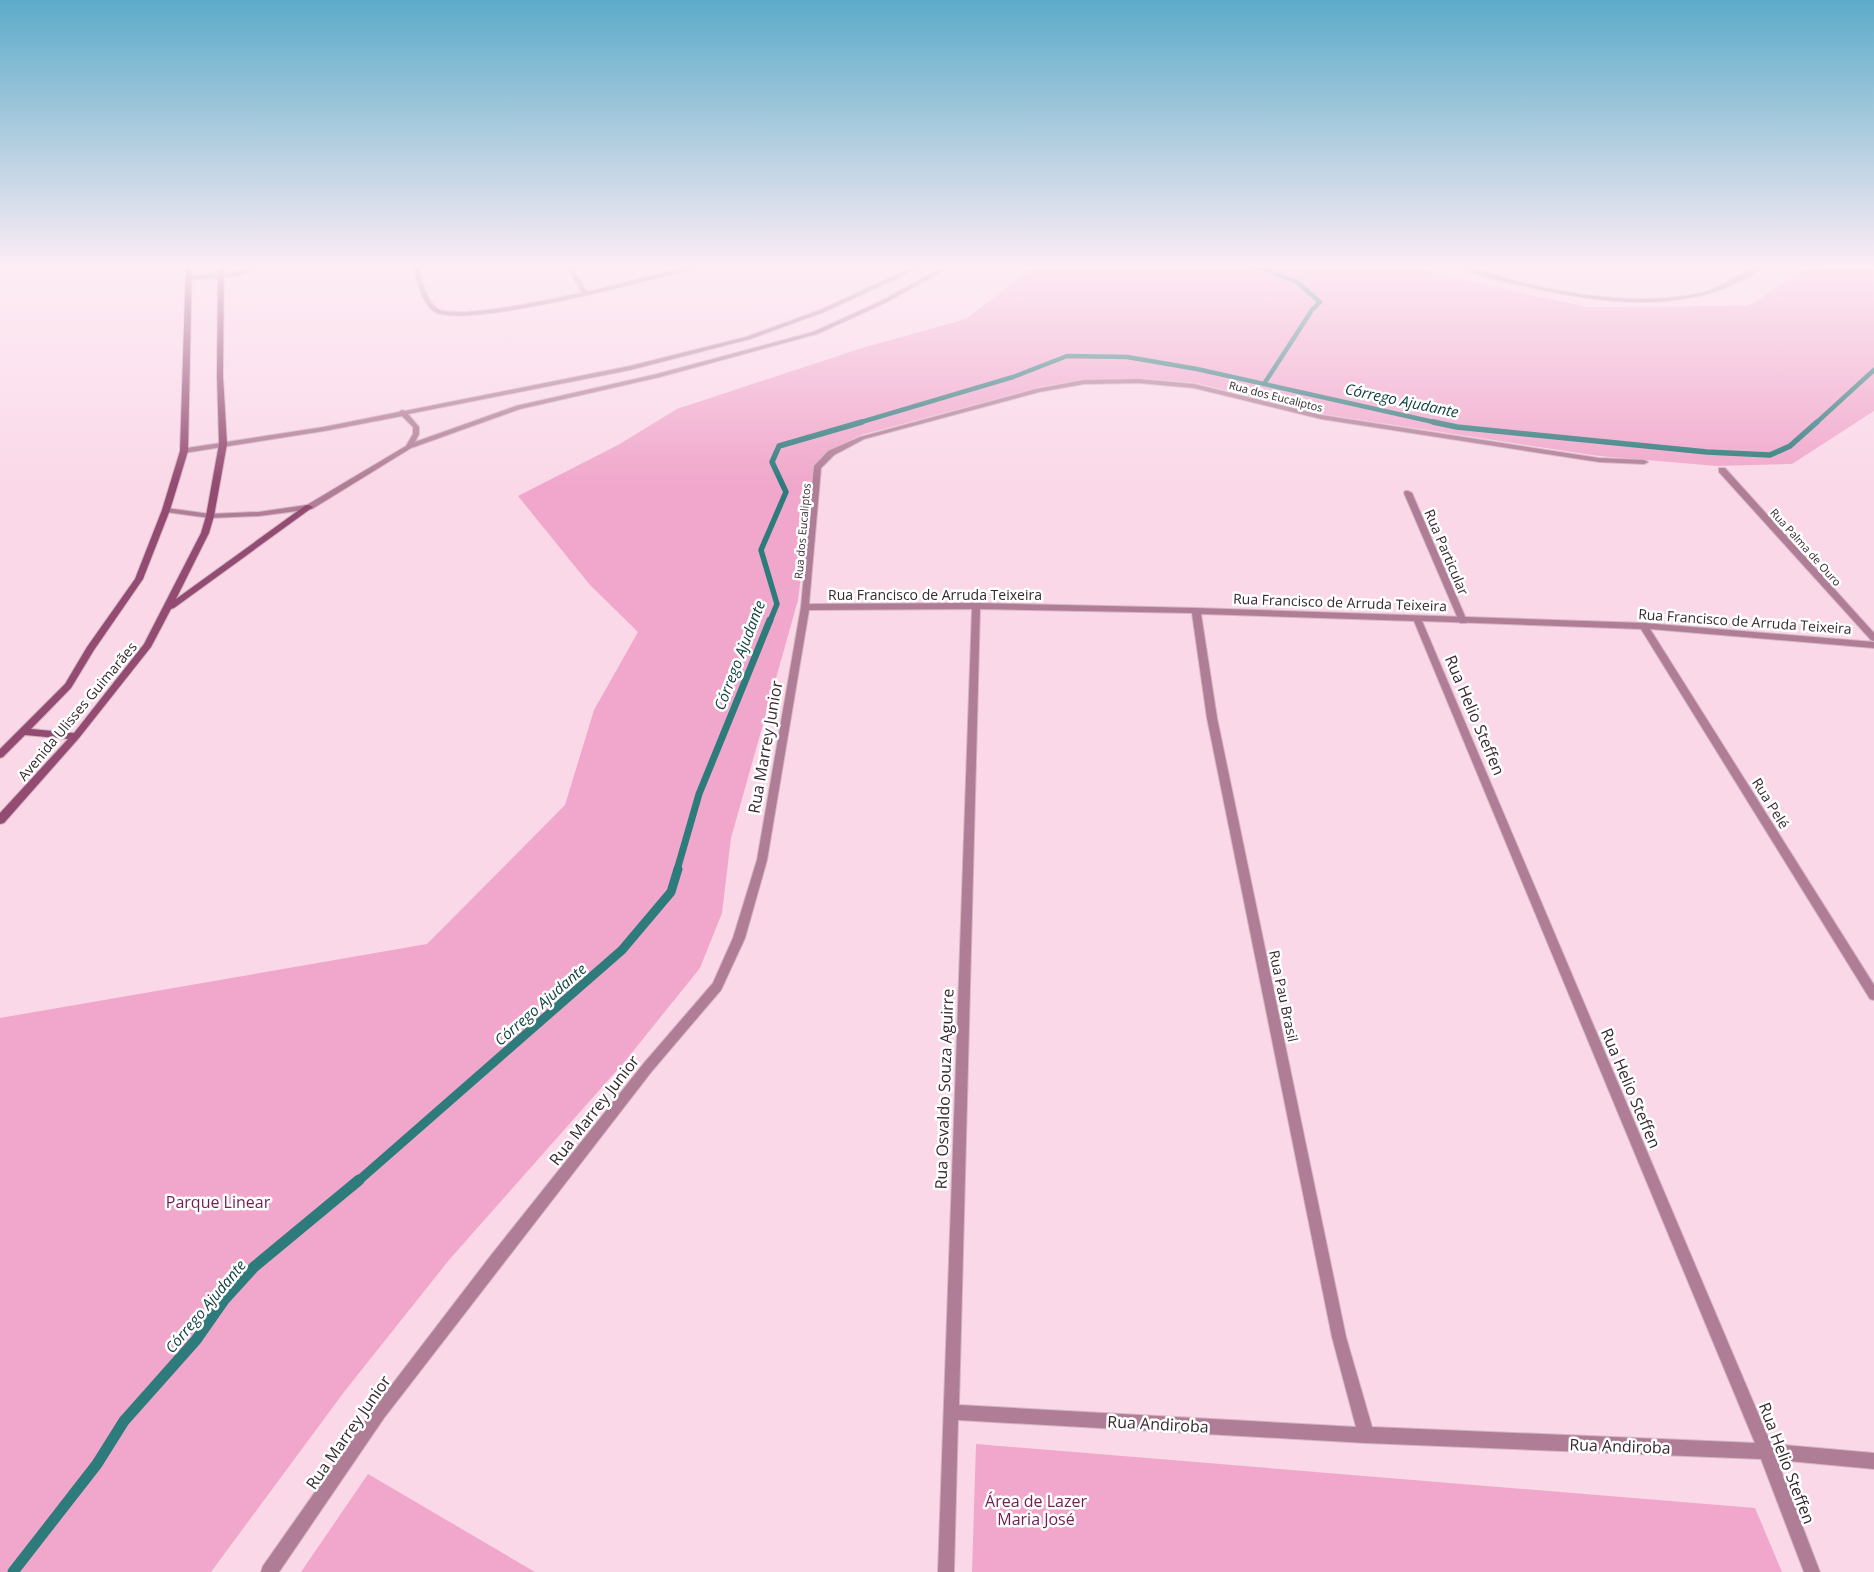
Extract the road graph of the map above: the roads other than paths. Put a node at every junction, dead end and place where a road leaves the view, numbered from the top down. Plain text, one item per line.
1 (188, 337) edge
2 (221, 337) edge
3 (750, 337) edge
4 (799, 337) edge
5 (402, 412) junction
6 (224, 444) junction
7 (409, 448) junction
8 (184, 451) junction
9 (1644, 462) dead end
10 (1722, 470) dead end
11 (1408, 494) dead end
12 (309, 507) junction
13 (166, 510) junction
14 (210, 516) junction
15 (170, 606) junction
16 (976, 606) junction
17 (805, 607) junction
18 (1196, 611) junction
19 (1417, 619) junction
20 (1462, 621) junction
21 (1644, 626) junction
22 (1874, 638) edge
23 (1874, 645) edge
24 (24, 732) junction
25 (76, 736) junction
26 (0, 756) edge
27 (0, 820) edge
28 (1874, 995) edge
29 (950, 1412) junction
30 (1366, 1435) junction
31 (1766, 1451) junction
32 (1874, 1461) edge
33 (269, 1572) edge
34 (946, 1572) edge
35 (1812, 1572) edge

1 - 8 street, Avenida Ulisses Guimarães
2 - 6 street, Avenida Ulisses Guimarães
3 - 5 street
4 - 7 street
5 - 6 street
5 - 7 street
6 - 8 street
6 - 14 street, Avenida Ulisses Guimarães
7 - 12 street
8 - 13 street, Avenida Ulisses Guimarães
9 - 17 street, Rua dos Eucaliptos
10 - 22 street, Rua Palma de Ouro
11 - 20 street, Rua Particular
12 - 14 street
12 - 15 street
13 - 14 street
13 - 24 street, Avenida Ulisses Guimarães
14 - 15 street, Avenida Ulisses Guimarães
15 - 25 street, Avenida Ulisses Guimarães
16 - 17 street, Rua Francisco de Arruda Teixeira
16 - 18 street, Rua Francisco de Arruda Teixeira
16 - 29 street, Rua Osvaldo Souza Aguirre
17 - 33 street, Rua Marrey Junior
18 - 19 street, Rua Francisco de Arruda Teixeira
18 - 30 street, Rua Pau Brasil
19 - 20 street, Rua Francisco de Arruda Teixeira
19 - 31 street, Rua Helio Steffen
20 - 21 street, Rua Francisco de Arruda Teixeira
21 - 23 street, Rua Francisco de Arruda Teixeira
21 - 28 street, Rua Pelé
24 - 25 street
24 - 26 street, Avenida Ulisses Guimarães
25 - 27 street, Avenida Ulisses Guimarães
29 - 30 street, Rua Andiroba
29 - 34 street, Rua Osvaldo Souza Aguirre
30 - 31 street, Rua Andiroba
31 - 32 street, Rua Andiroba
31 - 35 street, Rua Helio Steffen

